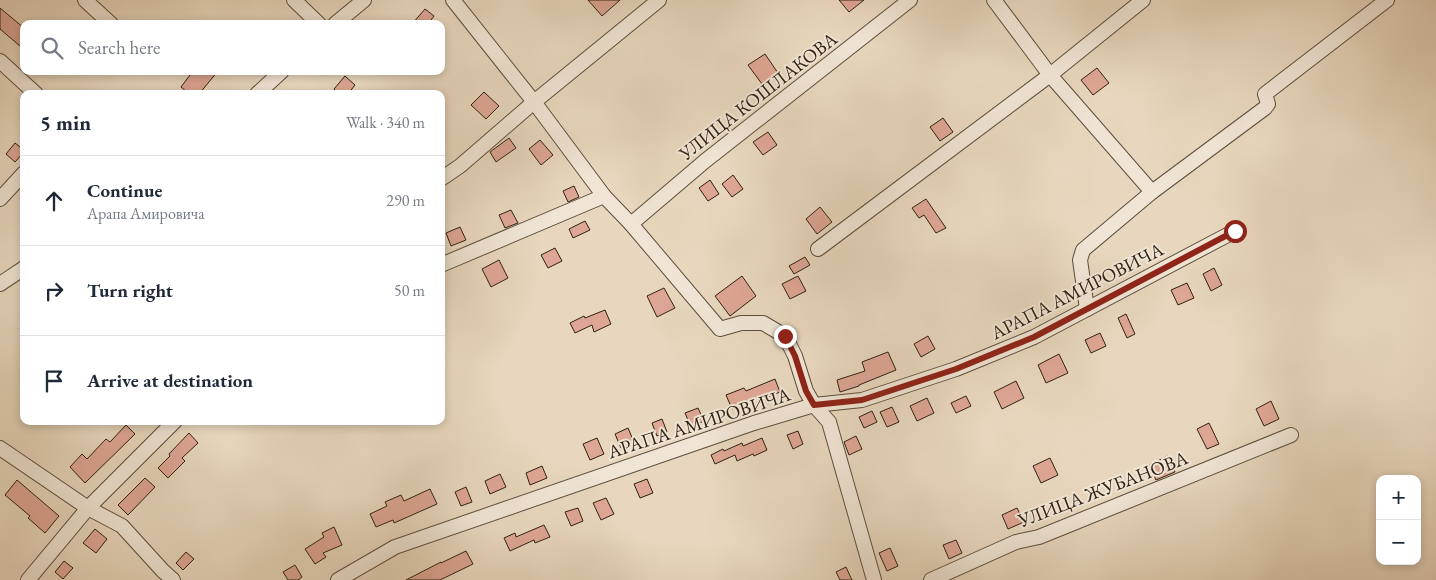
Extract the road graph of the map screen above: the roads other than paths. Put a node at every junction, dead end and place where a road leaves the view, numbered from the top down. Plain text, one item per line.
1 (85, 0) edge
2 (294, 0) edge
3 (364, 0) edge
4 (453, 0) edge
5 (659, 0) edge
6 (910, 0) edge
7 (994, 0) edge
8 (1143, 0) edge
9 (1387, 0) edge
10 (107, 20) edge
11 (315, 20) edge
12 (340, 20) edge
13 (0, 61) edge
14 (278, 75) edge
15 (1050, 75) junction
16 (32, 90) edge
17 (261, 90) edge
18 (534, 102) junction
19 (445, 177) edge
20 (20, 178) edge
21 (1152, 192) junction
22 (604, 196) junction
23 (0, 200) edge
24 (631, 224) junction
25 (1235, 231) dead end
26 (818, 250) dead end
27 (445, 263) edge
28 (20, 271) edge
29 (0, 284) edge
30 (1088, 309) junction
31 (814, 405) junction
32 (171, 425) edge
33 (1291, 435) dead end
34 (0, 448) edge
35 (88, 508) junction
36 (28, 580) edge
37 (173, 580) edge
38 (338, 580) edge
39 (874, 580) edge
40 (931, 580) edge

1 - 10 street
2 - 11 street
3 - 12 street
4 - 18 street
5 - 18 street
6 - 24 street, УЛИЦА КОШЛАКОВА
7 - 15 street
8 - 15 street
9 - 21 street
13 - 16 street
14 - 17 street
15 - 21 street
15 - 26 street
18 - 19 street
18 - 22 street
20 - 23 street
21 - 30 street
22 - 24 street
22 - 27 street
24 - 31 street
25 - 30 street, АРАПА АМИРОВИЧА
28 - 29 street
30 - 31 street, АРАПА АМИРОВИЧА
31 - 38 street, АРАПА АМИРОВИЧА
31 - 39 street
32 - 35 street
33 - 40 street, УЛИЦА ЖУБАНОВА
34 - 35 street
35 - 36 street
35 - 37 street

